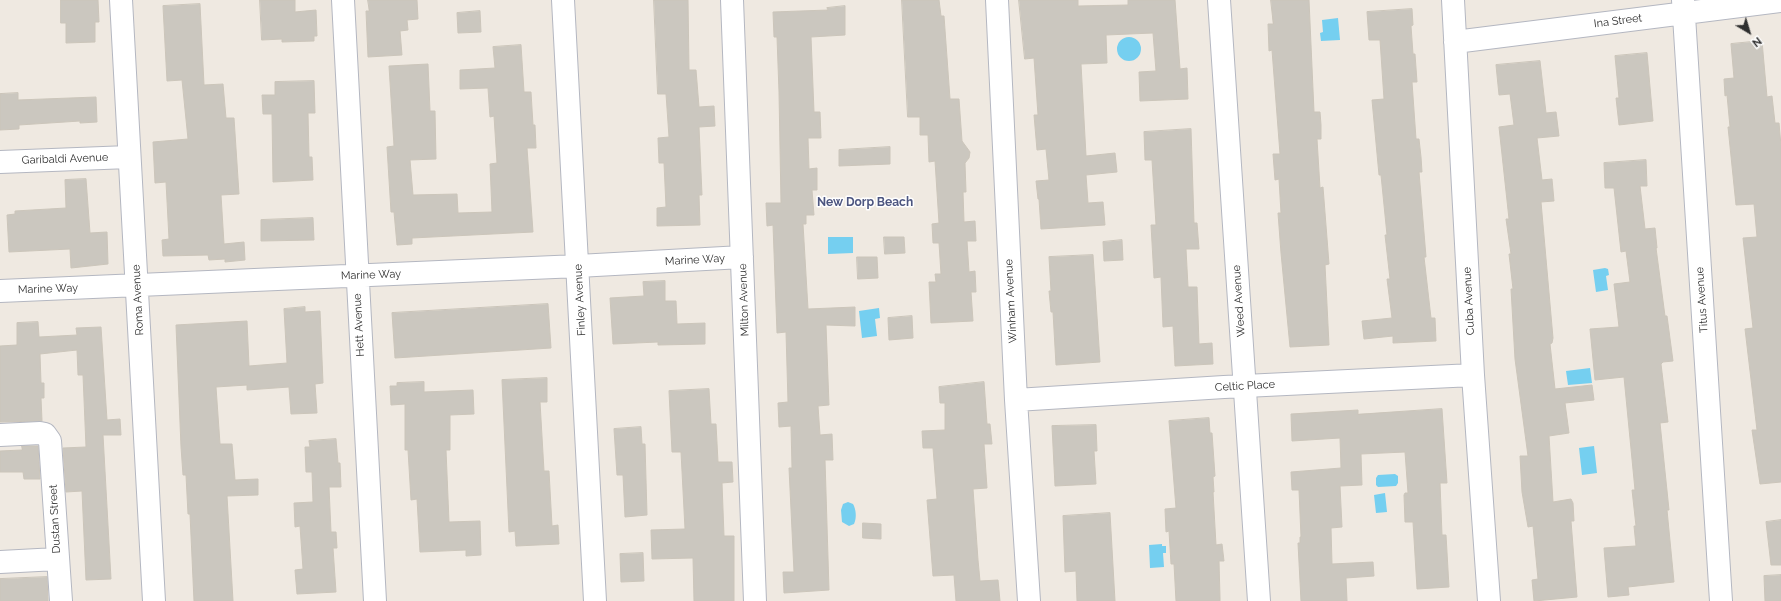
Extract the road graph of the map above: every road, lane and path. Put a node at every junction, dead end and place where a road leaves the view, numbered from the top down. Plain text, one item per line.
1 (121, 0) edge
2 (342, 0) edge
3 (563, 0) edge
4 (732, 0) edge
5 (997, 0) edge
6 (1219, 0) edge
7 (1454, 0) edge
8 (1781, 1) edge
9 (1684, 6) edge
10 (1455, 42) junction
11 (129, 157) junction
12 (0, 162) edge
13 (742, 257) junction
14 (578, 266) junction
15 (356, 275) junction
16 (138, 286) junction
17 (0, 291) edge
18 (1474, 375) junction
19 (1244, 386) junction
20 (1016, 400) junction
21 (0, 435) edge
22 (57, 559) junction
23 (0, 562) edge
24 (61, 601) edge
25 (154, 601) edge
26 (375, 601) edge
27 (595, 601) edge
28 (755, 601) edge
29 (1029, 601) edge
30 (1259, 601) edge
31 (1489, 601) edge
32 (1721, 601) edge

1 - 11 street, Roma Avenue
2 - 15 street, Hett Avenue
3 - 14 street, Finley Avenue
4 - 13 street, Milton Avenue
5 - 20 street, Winham Avenue
6 - 19 street, Weed Avenue
7 - 10 street, Cuba Avenue
8 - 9 street, Ina Street
9 - 10 street, Ina Street
9 - 32 street, Titus Avenue
10 - 18 street, Cuba Avenue
11 - 12 street, Garibaldi Avenue
11 - 16 street, Roma Avenue
13 - 14 street, Marine Way
13 - 28 street, Milton Avenue
14 - 15 street, Marine Way
14 - 27 street, Finley Avenue
15 - 16 street, Marine Way
15 - 26 street, Hett Avenue
16 - 17 street, Marine Way
16 - 25 street, Roma Avenue
18 - 19 street, Celtic Place
18 - 31 street, Cuba Avenue
19 - 20 street, Celtic Place
19 - 30 street, Weed Avenue
20 - 29 street, Winham Avenue
21 - 22 street, Dustan Street
22 - 23 street
22 - 24 street, Dustan Street

